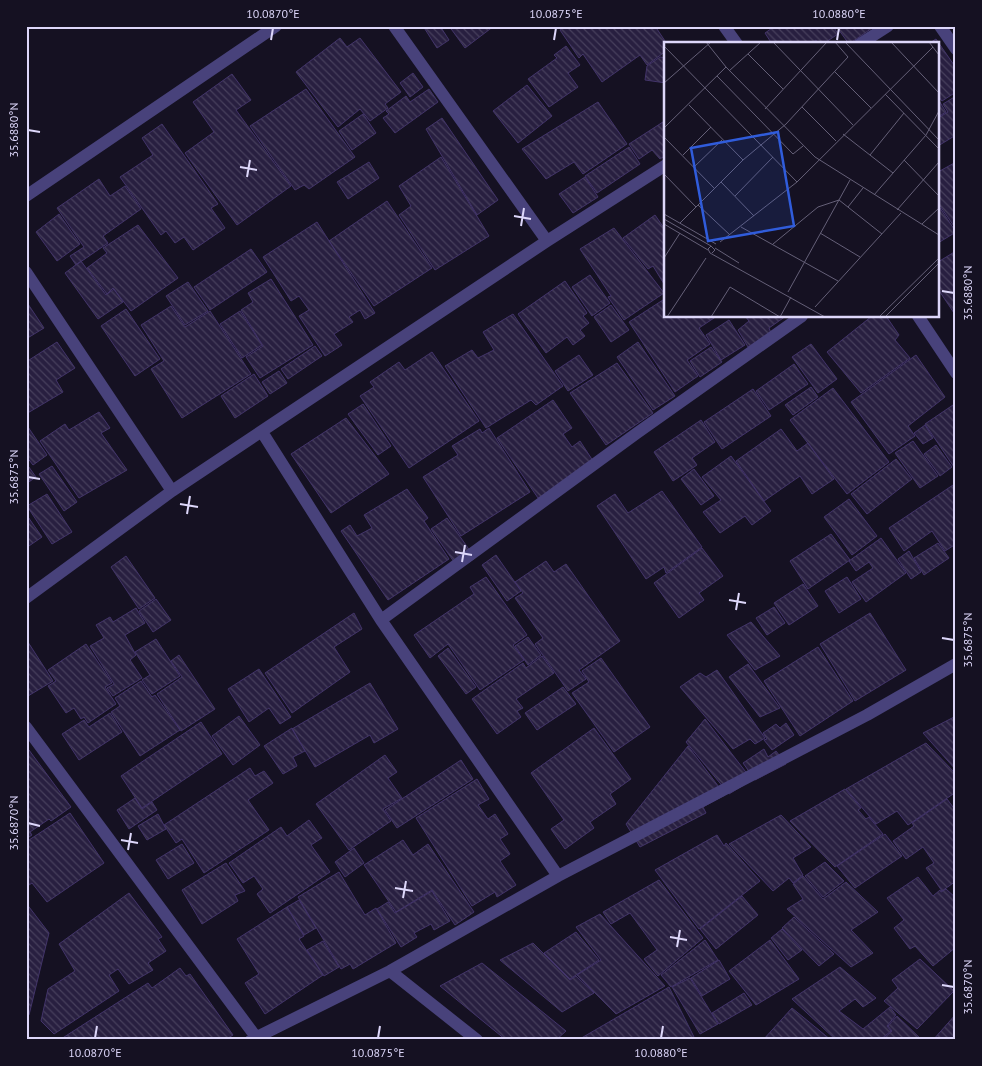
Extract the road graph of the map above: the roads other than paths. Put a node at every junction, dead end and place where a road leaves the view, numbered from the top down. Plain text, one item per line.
1 (276, 26) edge
2 (394, 26) edge
3 (724, 26) edge
4 (888, 26) edge
5 (940, 26) edge
6 (735, 42) edge
7 (863, 42) edge
8 (956, 49) edge
9 (664, 166) edge
10 (26, 196) edge
11 (547, 241) junction
12 (26, 272) edge
13 (799, 318) edge
14 (919, 318) edge
15 (956, 372) edge
16 (262, 432) junction
17 (172, 491) junction
18 (26, 598) edge
19 (381, 620) junction
20 (956, 664) edge
21 (26, 727) edge
22 (558, 876) junction
23 (390, 971) junction
24 (254, 1038) edge
25 (477, 1040) edge

1 - 10 street
2 - 11 street
3 - 6 street
4 - 7 street
5 - 8 street
9 - 11 street
11 - 16 street
12 - 17 street
13 - 19 street
14 - 15 street
16 - 17 street
16 - 19 street
17 - 18 street
19 - 22 street
20 - 22 street
21 - 24 street
22 - 23 street
23 - 24 street
23 - 25 street

